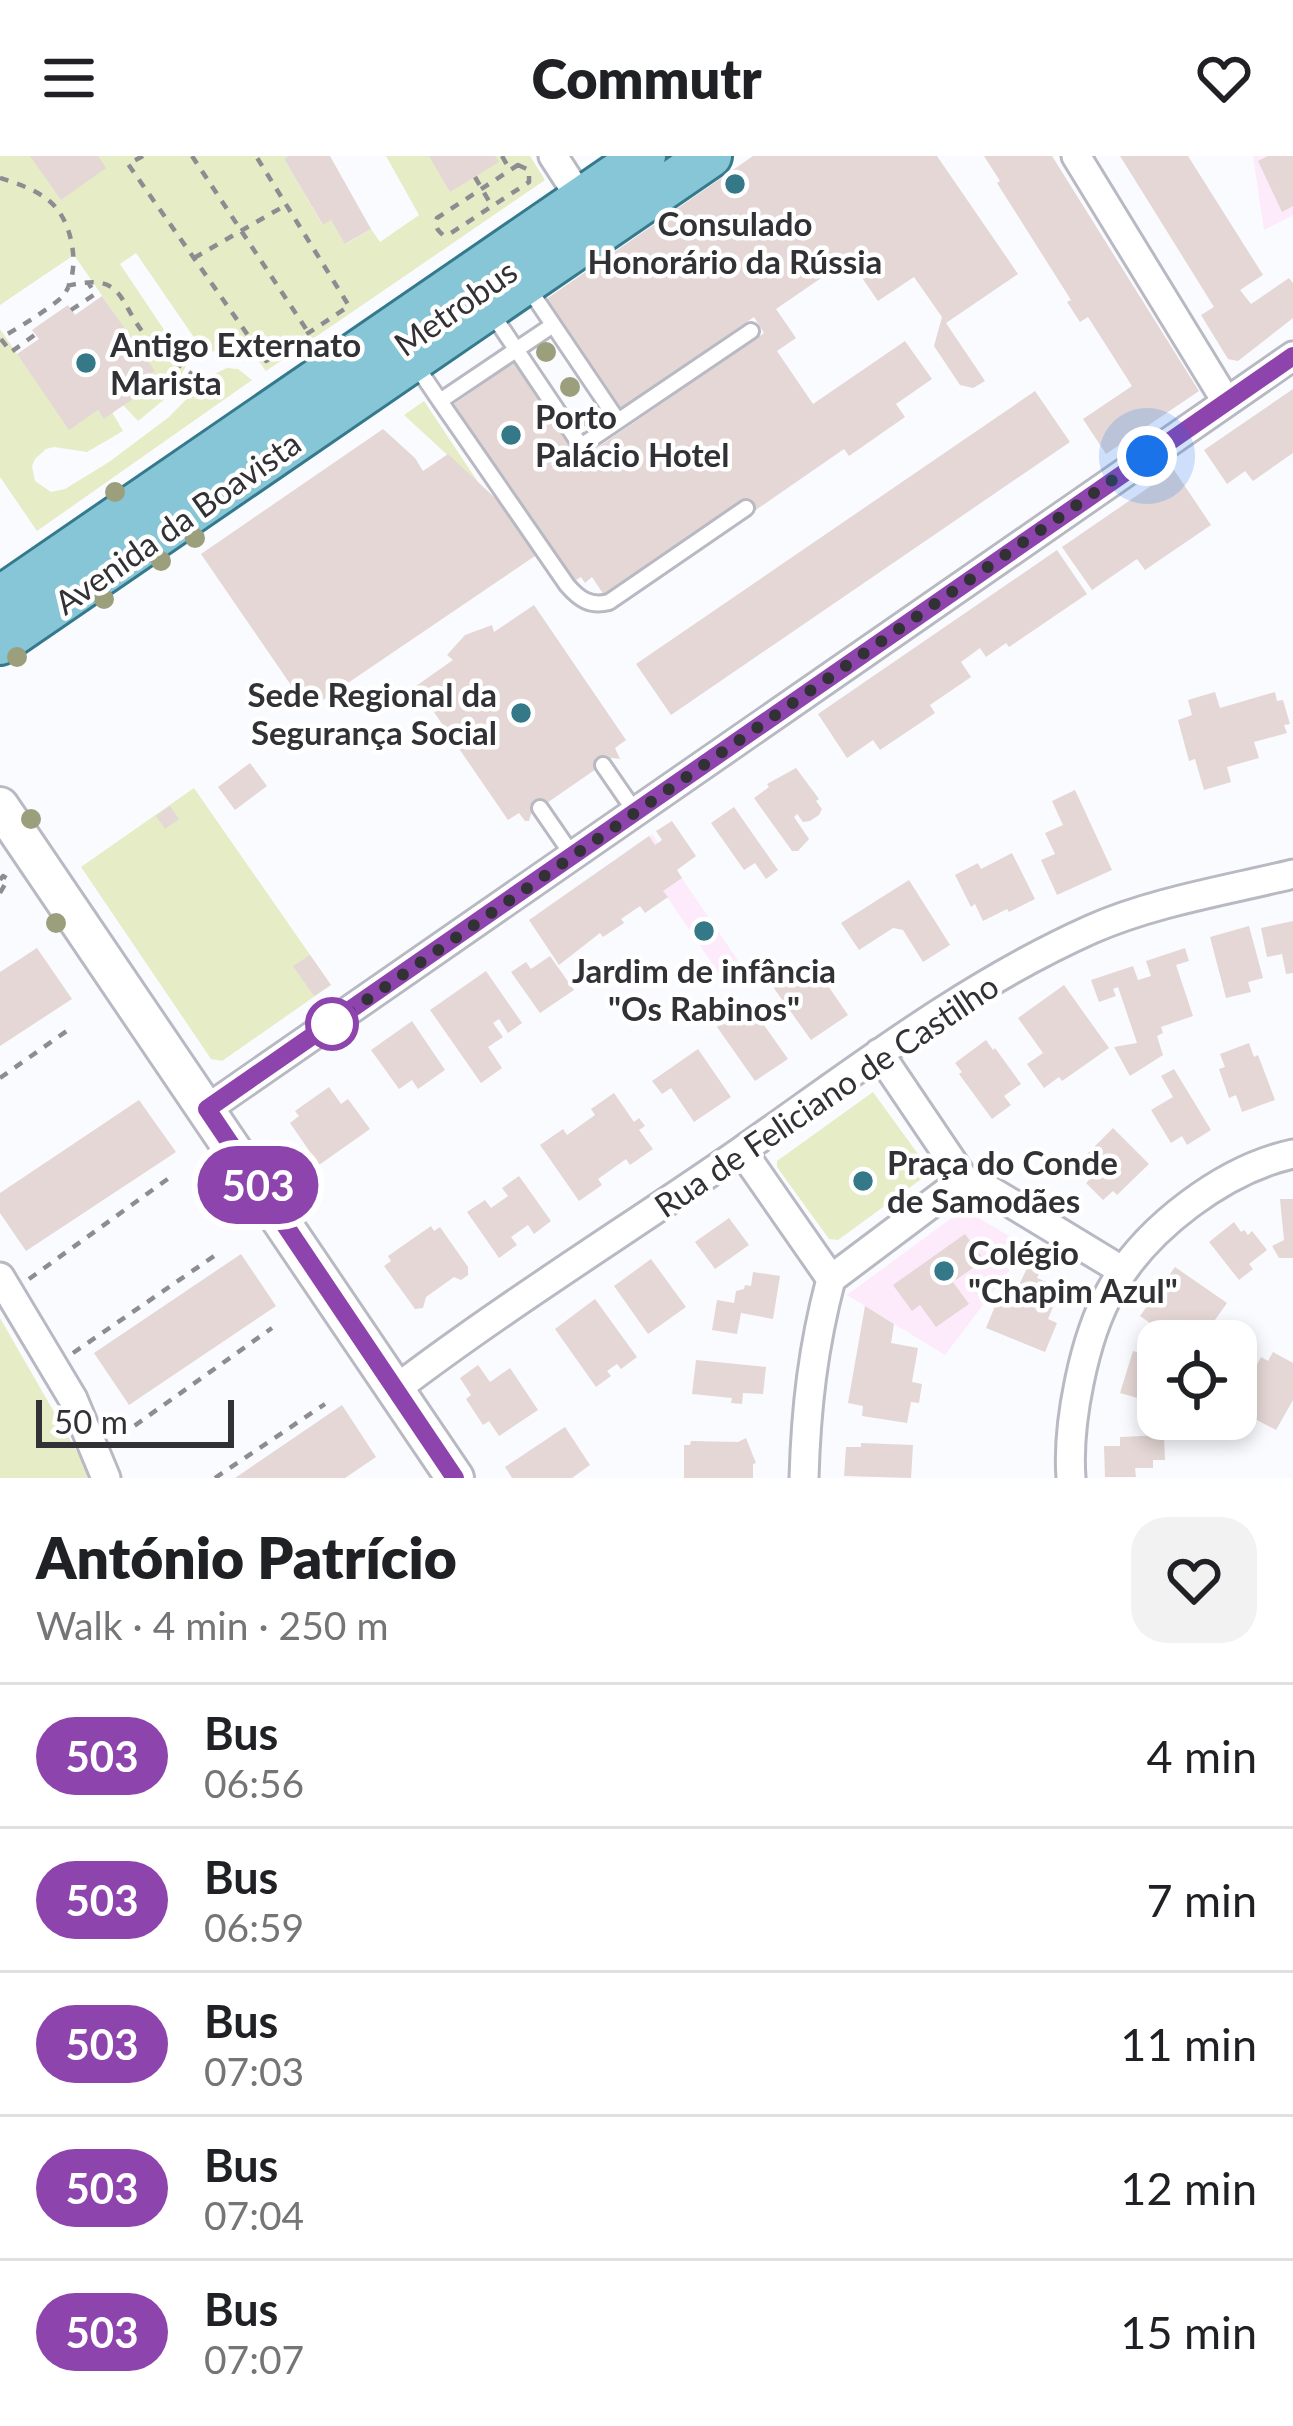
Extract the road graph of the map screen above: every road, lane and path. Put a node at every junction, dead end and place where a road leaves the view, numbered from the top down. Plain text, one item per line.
1 (142, 156) edge
2 (192, 156) edge
3 (256, 156) edge
4 (502, 156) edge
5 (553, 156) edge
6 (644, 156) edge
7 (710, 156) edge
8 (1076, 156) edge
9 (510, 170) junction
10 (475, 177) dead end
11 (0, 178) edge
12 (482, 188) junction
13 (286, 205) junction
14 (492, 206) junction
15 (496, 214) dead end
16 (591, 214) junction
17 (241, 231) junction
18 (194, 258) junction
19 (88, 282) junction
20 (525, 283) junction
21 (67, 286) junction
22 (53, 303) junction
23 (488, 308) junction
24 (71, 310) dead end
25 (58, 312) dead end
26 (34, 316) junction
27 (39, 325) dead end
28 (554, 325) junction
29 (752, 332) dead end
30 (308, 333) junction
31 (36, 334) dead end
32 (0, 339) edge
33 (516, 350) junction
34 (1293, 356) edge
35 (412, 359) junction
36 (197, 378) dead end
37 (440, 401) junction
38 (1226, 401) junction
39 (618, 421) junction
40 (746, 508) dead end
41 (0, 598) edge
42 (0, 644) edge
43 (603, 765) dead end
44 (0, 806) edge
45 (540, 808) dead end
46 (635, 813) junction
47 (573, 856) junction
48 (1293, 874) edge
49 (0, 880) edge
50 (0, 893) edge
51 (68, 1030) dead end
52 (879, 1052) junction
53 (0, 1078) edge
54 (207, 1109) junction
55 (742, 1151) junction
56 (1293, 1154) edge
57 (169, 1178) dead end
58 (964, 1179) junction
59 (220, 1252) dead end
60 (1123, 1271) junction
61 (831, 1279) junction
62 (5, 1286) edge
63 (272, 1328) dead end
64 (54, 1366) junction
65 (396, 1389) junction
66 (325, 1404) dead end
67 (101, 1465) edge
68 (215, 1478) edge
69 (455, 1478) edge
70 (804, 1478) edge
71 (1071, 1478) edge

1 - 18 path
2 - 17 path
3 - 13 path
4 - 9 path
5 - 16 street
6 - 16 main road, Avenida da Boavista
7 - 16 main road, Avenida da Boavista
8 - 38 street
9 - 12 path
9 - 14 path
10 - 12 path
11 - 21 path
12 - 14 path
12 - 14 path
13 - 17 path
13 - 30 path
14 - 15 path
16 - 20 main road, Avenida da Boavista
16 - 41 main road, Avenida da Boavista
17 - 18 path
17 - 30 path
18 - 30 path
19 - 21 path
19 - 24 path
19 - 36 path
20 - 23 main road, Avenida da Boavista
20 - 28 lane
21 - 22 path
22 - 25 path
22 - 26 path
23 - 33 lane
23 - 35 main road, Avenida da Boavista
26 - 27 path
26 - 32 path
28 - 33 lane
28 - 39 lane
29 - 39 lane
31 - 32 path
33 - 37 lane
33 - 39 lane
34 - 38 street
35 - 37 lane
35 - 42 main road, Avenida da Boavista
37 - 40 lane
38 - 46 street
43 - 46 lane
44 - 54 street
45 - 47 lane
46 - 47 street
47 - 54 street
48 - 52 street, Rua de Feliciano de Castilho
49 - 50 path
51 - 53 path
52 - 55 street, Rua de Feliciano de Castilho
52 - 58 street
54 - 65 street
55 - 61 street
55 - 65 street, Rua de Feliciano de Castilho
56 - 60 street
57 - 62 path
58 - 60 street
58 - 61 street
59 - 64 path
60 - 71 street
61 - 70 street
62 - 64 street
63 - 67 path
64 - 67 street
65 - 69 street
66 - 68 path

